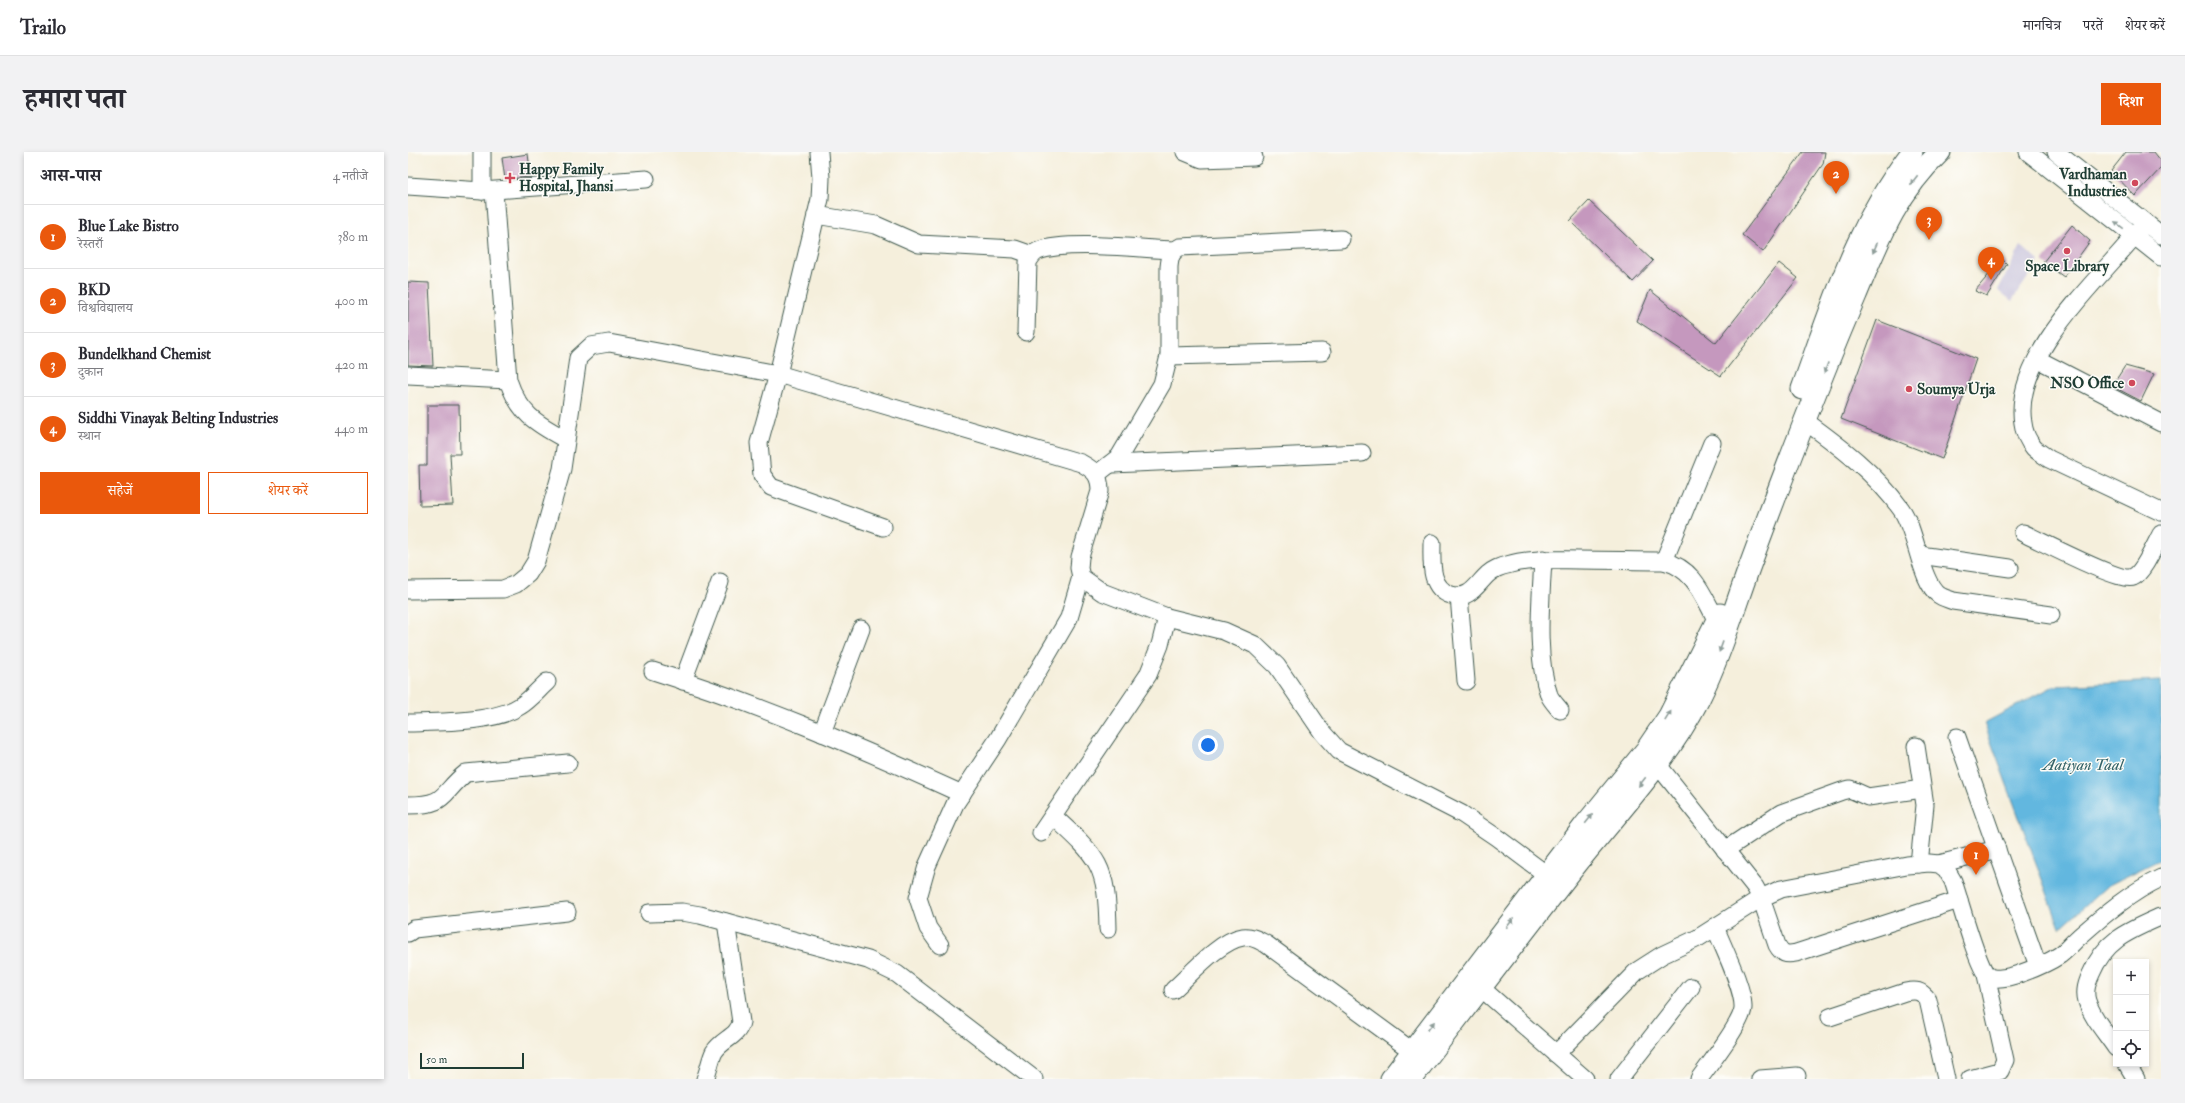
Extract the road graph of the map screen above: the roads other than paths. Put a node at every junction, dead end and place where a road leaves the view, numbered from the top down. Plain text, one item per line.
1 (482, 152) edge
2 (819, 152) edge
3 (1185, 152) edge
4 (1912, 152) edge
5 (1940, 152) edge
6 (2028, 152) edge
7 (2056, 152) edge
8 (1254, 157) dead end
9 (646, 179) dead end
10 (408, 186) edge
11 (488, 191) junction
12 (816, 215) junction
13 (2145, 223) junction
14 (2161, 235) edge
15 (2134, 236) junction
16 (1341, 239) dead end
17 (1174, 250) junction
18 (1032, 255) junction
19 (2161, 257) edge
20 (1026, 332) dead end
21 (1322, 352) dead end
22 (1169, 356) junction
23 (2036, 358) junction
24 (778, 374) junction
25 (408, 375) edge
26 (508, 380) junction
27 (1805, 421) junction
28 (2161, 423) edge
29 (565, 439) junction
30 (1712, 443) dead end
31 (1362, 452) dead end
32 (1112, 464) junction
33 (1097, 474) junction
34 (2161, 512) edge
35 (883, 527) dead end
36 (2023, 533) dead end
37 (2161, 534) edge
38 (1432, 543) dead end
39 (1920, 555) junction
40 (1542, 560) junction
41 (1664, 561) junction
42 (2010, 568) dead end
43 (1081, 577) junction
44 (720, 582) dead end
45 (408, 590) edge
46 (1459, 596) junction
47 (2051, 615) dead end
48 (1167, 617) junction
49 (1717, 621) junction
50 (861, 630) dead end
51 (653, 671) dead end
52 (683, 681) junction
53 (1466, 681) dead end
54 (547, 682) dead end
55 (1560, 710) dead end
56 (408, 723) edge
57 (822, 733) junction
58 (1957, 737) dead end
59 (1916, 746) dead end
60 (1651, 757) junction
61 (568, 763) dead end
62 (1922, 789) junction
63 (962, 794) junction
64 (408, 805) edge
65 (1053, 816) junction
66 (1041, 833) dead end
67 (1997, 849) junction
68 (1725, 850) junction
69 (1920, 864) junction
70 (1939, 864) junction
71 (1547, 875) junction
72 (2161, 878) edge
73 (1761, 898) junction
74 (1959, 900) junction
75 (567, 912) dead end
76 (649, 913) dead end
77 (2160, 917) dead end
78 (726, 922) junction
79 (1715, 927) junction
80 (1108, 929) dead end
81 (408, 933) edge
82 (940, 945) dead end
83 (2038, 966) junction
84 (1986, 975) junction
85 (1691, 987) dead end
86 (1480, 988) junction
87 (1173, 990) dead end
88 (1830, 1017) dead end
89 (2113, 1044) edge
90 (1556, 1054) junction
91 (1419, 1056) junction
92 (2129, 1067) edge
93 (1797, 1076) dead end
94 (705, 1079) edge
95 (1034, 1079) edge
96 (1391, 1079) edge
97 (1411, 1079) edge
98 (1585, 1079) edge
99 (1619, 1079) edge
100 (1699, 1079) edge
101 (1760, 1079) edge
102 (1946, 1079) edge
103 (1970, 1079) edge
104 (2136, 1079) edge

1 - 11 street
2 - 12 street
3 - 8 street
4 - 49 main road
5 -> 27 main road
15 -> 6 street
7 - 13 street
9 - 11 street
10 - 11 street
11 - 26 street
12 - 18 street
12 - 24 street
13 - 14 street
13 - 15 street
15 - 19 street
15 - 23 street
16 - 17 street
17 - 18 street
17 - 22 street
18 - 20 street
21 - 22 street
22 - 32 street
23 - 28 street
23 - 34 street
24 - 29 street
24 - 33 street
24 - 35 street
25 - 26 street
26 - 29 street
27 - 39 street
27 -> 60 main road
29 - 45 street
30 - 41 street
31 - 32 street
32 - 33 street
33 - 43 street
36 - 37 street
38 - 46 street
39 - 42 street
39 - 47 street
40 - 41 street
40 - 46 street
40 - 55 street
41 - 49 street
43 - 48 street
43 - 63 street
44 - 52 street
46 - 53 street
48 - 65 street
48 - 71 street
60 -> 49 main road
50 - 57 street
51 - 52 street
52 - 57 street
54 - 56 street
57 - 63 street
58 - 67 street
59 - 62 street
60 - 68 street
71 -> 60 main road
60 -> 86 main road
61 - 64 street
62 - 68 street
62 - 69 street
63 - 82 street
65 - 66 street
65 - 80 street
67 - 70 street
67 - 83 street
68 - 73 street
69 - 70 street
69 - 73 street
70 - 74 street
91 -> 71 main road
72 - 83 street
73 - 74 street
73 - 79 street
74 - 84 street
75 - 81 street
76 - 78 street
77 - 89 street
78 - 94 street
78 - 95 street
79 - 90 street
79 - 100 street
83 - 84 street
84 - 103 street
85 - 99 street
86 - 90 street
86 - 91 main road
87 - 91 street
88 - 102 street
90 - 98 street
91 - 96 main road
91 - 97 main road
92 - 104 street
93 - 101 street

